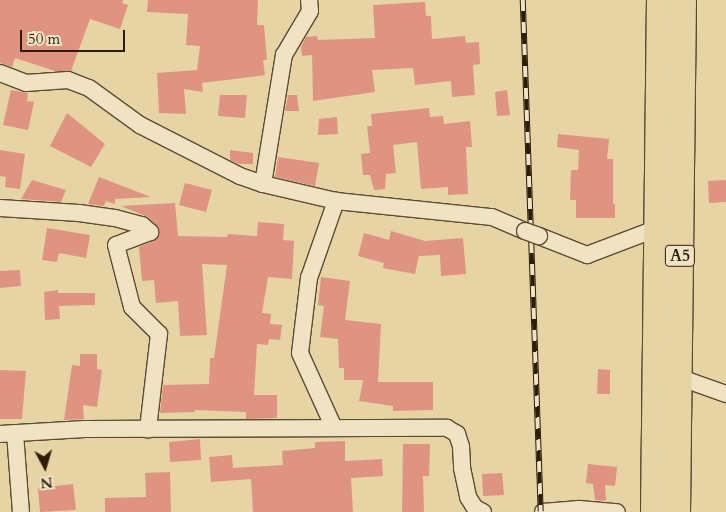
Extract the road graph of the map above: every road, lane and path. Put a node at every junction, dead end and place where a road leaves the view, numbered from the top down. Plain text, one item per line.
1 (309, 0) edge
2 (662, 0) edge
3 (682, 0) edge
4 (0, 73) edge
5 (263, 184) junction
6 (336, 201) junction
7 (0, 208) edge
8 (658, 228) junction
9 (678, 377) junction
10 (726, 394) edge
11 (334, 428) junction
12 (148, 429) junction
13 (8, 433) edge
14 (477, 511) edge
15 (21, 512) edge
16 (544, 512) edge
17 (617, 512) edge
18 (656, 512) edge
19 (676, 512) edge

1 - 5 street
2 - 8 highway, A5
3 - 9 highway, A5
4 - 5 street
5 - 6 street
6 - 8 street
6 - 11 street
7 - 12 street
8 - 18 highway, A5
9 - 10 street
9 - 19 highway, A5
11 - 12 street
11 - 14 street
12 - 13 street
13 - 15 street
16 - 17 street

